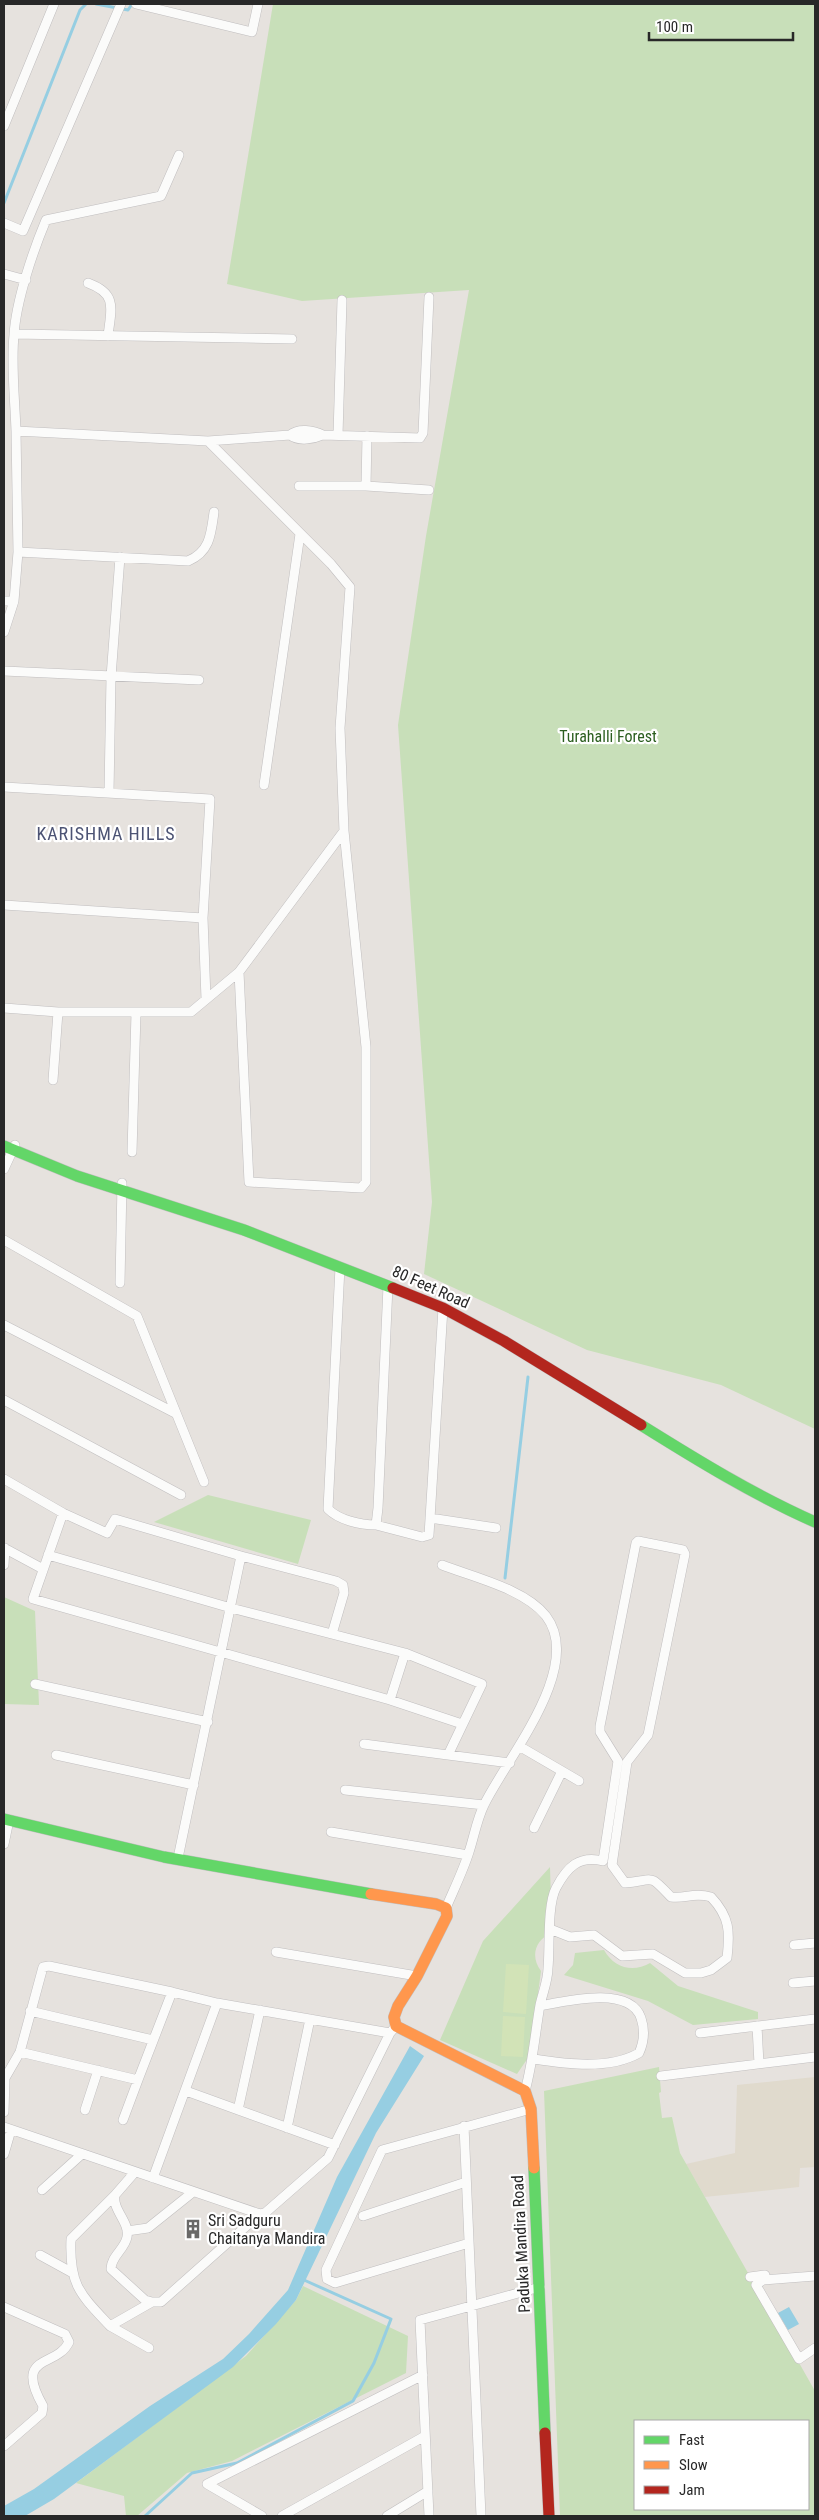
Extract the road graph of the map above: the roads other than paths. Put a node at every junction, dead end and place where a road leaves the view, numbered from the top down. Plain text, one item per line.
1 (54, 4) edge
2 (121, 4) edge
3 (136, 4) edge
4 (258, 4) edge
5 (164, 7) edge
6 (4, 126) edge
7 (179, 155) dead end
8 (4, 223) edge
9 (4, 274) edge
10 (26, 280) junction
11 (88, 283) dead end
12 (429, 296) dead end
13 (342, 300) dead end
14 (14, 334) junction
15 (108, 336) junction
16 (292, 339) dead end
17 (16, 432) junction
18 (338, 435) junction
19 (368, 436) junction
20 (208, 442) junction
21 (300, 486) dead end
22 (366, 486) junction
23 (429, 490) dead end
24 (214, 512) dead end
25 (300, 534) junction
26 (18, 552) junction
27 (120, 557) junction
28 (4, 601) edge
29 (14, 601) junction
30 (4, 632) edge
31 (4, 671) edge
32 (111, 677) junction
33 (199, 680) dead end
34 (264, 784) dead end
35 (4, 787) edge
36 (109, 793) junction
37 (344, 831) junction
38 (4, 905) edge
39 (203, 918) junction
40 (239, 972) junction
41 (206, 998) junction
42 (4, 1008) edge
43 (58, 1012) junction
44 (136, 1013) junction
45 (53, 1080) dead end
46 (4, 1138) edge
47 (10, 1147) edge
48 (132, 1152) dead end
49 (4, 1169) edge
50 (121, 1186) junction
51 (4, 1240) edge
52 (340, 1267) junction
53 (120, 1283) dead end
54 (388, 1286) junction
55 (443, 1308) junction
56 (4, 1325) edge
57 (4, 1400) edge
58 (175, 1413) junction
59 (4, 1479) edge
60 (204, 1482) dead end
61 (747, 1482) junction
62 (181, 1495) dead end
63 (63, 1513) junction
64 (815, 1514) edge
65 (430, 1518) junction
66 (815, 1522) edge
67 (376, 1525) junction
68 (496, 1528) dead end
69 (4, 1548) edge
70 (48, 1555) junction
71 (241, 1556) junction
72 (4, 1565) edge
73 (442, 1565) dead end
74 (43, 1569) junction
75 (231, 1608) junction
76 (332, 1634) junction
77 (222, 1653) junction
78 (405, 1653) junction
79 (35, 1684) dead end
80 (390, 1700) junction
81 (208, 1722) junction
82 (462, 1724) junction
83 (364, 1744) dead end
84 (519, 1746) junction
85 (56, 1755) dead end
86 (448, 1755) junction
87 (510, 1763) junction
88 (562, 1771) junction
89 (579, 1781) dead end
90 (194, 1785) junction
91 (620, 1786) junction
92 (345, 1790) dead end
93 (484, 1805) junction
94 (7, 1820) edge
95 (534, 1828) dead end
96 (331, 1832) dead end
97 (4, 1844) edge
98 (610, 1847) junction
99 (468, 1855) junction
100 (178, 1858) junction
101 (446, 1908) junction
102 (550, 1930) junction
103 (815, 1943) edge
104 (794, 1945) dead end
105 (276, 1952) dead end
106 (417, 1976) junction
107 (815, 1981) edge
108 (793, 1983) dead end
109 (172, 1992) junction
110 (217, 2003) junction
111 (540, 2006) junction
112 (260, 2010) junction
113 (30, 2011) junction
114 (310, 2019) junction
115 (815, 2019) edge
116 (757, 2026) junction
117 (393, 2029) junction
118 (700, 2032) dead end
119 (153, 2040) junction
120 (20, 2052) junction
121 (815, 2057) edge
122 (534, 2059) junction
123 (759, 2064) junction
124 (98, 2070) junction
125 (661, 2076) dead end
126 (138, 2080) junction
127 (186, 2091) junction
128 (525, 2091) junction
129 (531, 2109) junction
130 (85, 2110) dead end
131 (238, 2110) junction
132 (4, 2112) edge
133 (123, 2120) dead end
134 (464, 2126) junction
135 (287, 2128) junction
136 (8, 2129) edge
137 (334, 2145) junction
138 (4, 2154) edge
139 (82, 2154) junction
140 (135, 2172) junction
141 (153, 2178) junction
142 (466, 2182) junction
143 (42, 2190) dead end
144 (193, 2192) junction
145 (115, 2195) junction
146 (260, 2214) junction
147 (363, 2216) dead end
148 (127, 2230) junction
149 (469, 2243) junction
150 (40, 2255) dead end
151 (815, 2269) edge
152 (71, 2272) junction
153 (815, 2276) edge
154 (750, 2277) dead end
155 (540, 2287) junction
156 (152, 2302) junction
157 (472, 2305) junction
158 (4, 2307) edge
159 (110, 2326) junction
160 (149, 2348) dead end
161 (815, 2348) edge
162 (423, 2375) junction
163 (425, 2436) junction
164 (4, 2446) edge
165 (428, 2491) junction
166 (262, 2516) edge
167 (282, 2516) edge
168 (387, 2516) edge
169 (429, 2516) edge
170 (482, 2516) edge
171 (549, 2516) edge

1 - 6 street
2 - 8 street
3 - 5 street
4 - 5 street
7 - 10 street
9 - 10 street
10 - 14 street
11 - 15 street
12 - 19 street
13 - 18 street
14 - 15 street
14 - 17 street
15 - 16 street
17 - 20 street
17 - 26 street
18 - 19 street
18 - 20 street
19 - 22 street
20 - 25 street
21 - 22 street
22 - 23 street
24 - 27 street
25 - 34 street
25 - 37 street
26 - 27 street
26 - 29 street
27 - 32 street
28 - 29 street
29 - 30 street
31 - 32 street
32 - 33 street
32 - 36 street
35 - 36 street
36 - 39 street
37 - 40 street
37 - 40 street
38 - 39 street
39 - 41 street
40 - 41 street
41 - 44 street
42 - 43 street
43 - 44 street
43 - 45 street
44 - 48 street
46 - 47 main road, 80 Feet Road
47 - 49 street
47 - 50 main road, 80 Feet Road
50 - 52 main road, 80 Feet Road
50 - 53 street
50 - 61 main road, 80 Feet Road
51 - 58 street
52 - 54 main road, 80 Feet Road
52 - 67 street
54 - 55 main road, 80 Feet Road
54 - 67 street
55 - 61 main road, 80 Feet Road
55 - 65 street
56 - 58 street
57 - 62 street
58 - 60 street
59 - 63 street
61 - 64 main road, 80 Feet Road
61 - 66 main road, 80 Feet Road
63 - 70 street
63 - 71 street
65 - 67 street
65 - 68 street
69 - 72 street
69 - 74 street
70 - 74 street
70 - 75 street
71 - 75 street
71 - 76 street
73 - 84 street
74 - 77 street
75 - 76 street
75 - 77 street
76 - 78 street
77 - 80 street
77 - 81 street
78 - 80 street
78 - 82 street
79 - 81 street
80 - 82 street
81 - 90 street
82 - 86 street
83 - 86 street
84 - 87 street
84 - 88 street
85 - 90 street
86 - 87 street
87 - 93 street
88 - 89 street
88 - 95 street
90 - 100 street
91 - 91 street
91 - 98 street
92 - 93 street
93 - 99 street
94 - 97 street
94 - 100 main road
96 - 99 street
98 - 102 street
98 - 102 street
99 - 101 street
100 - 101 main road
101 - 106 main road
102 - 111 street
103 - 104 street
105 - 106 street
106 - 117 main road
107 - 108 street
109 - 110 street
109 - 113 street
109 - 119 street
110 - 112 street
110 - 127 street
111 - 122 street
111 - 122 street
112 - 114 street
112 - 131 street
113 - 119 street
113 - 120 street
114 - 117 street
114 - 135 street
115 - 116 street
116 - 118 street
116 - 123 street
117 - 128 main road
117 - 137 street
119 - 126 street
120 - 124 street
120 - 132 street
121 - 123 street
122 - 128 street
123 - 125 street
124 - 126 street
124 - 130 street
126 - 133 street
127 - 131 street
127 - 141 street
128 - 129 main road, Paduka Mandira Road
129 - 134 street
129 - 155 main road, Paduka Mandira Road
131 - 135 street
134 - 142 street
134 - 149 street
135 - 137 street
136 - 138 street
136 - 139 street
137 - 146 street
139 - 140 street
139 - 143 street
140 - 141 street
140 - 145 street
141 - 144 street
142 - 147 street
142 - 149 street
144 - 146 street
144 - 148 street
145 - 148 street
145 - 152 street
146 - 156 street
148 - 156 street
149 - 157 street
150 - 152 street
151 - 154 street
152 - 159 street
153 - 161 street
155 - 157 street
155 - 171 main road, Paduka Mandira Road
156 - 159 street
157 - 162 street
157 - 170 street
158 - 164 street
159 - 160 street
162 - 163 street
162 - 166 street
163 - 165 street
163 - 167 street
165 - 168 street
165 - 169 street

